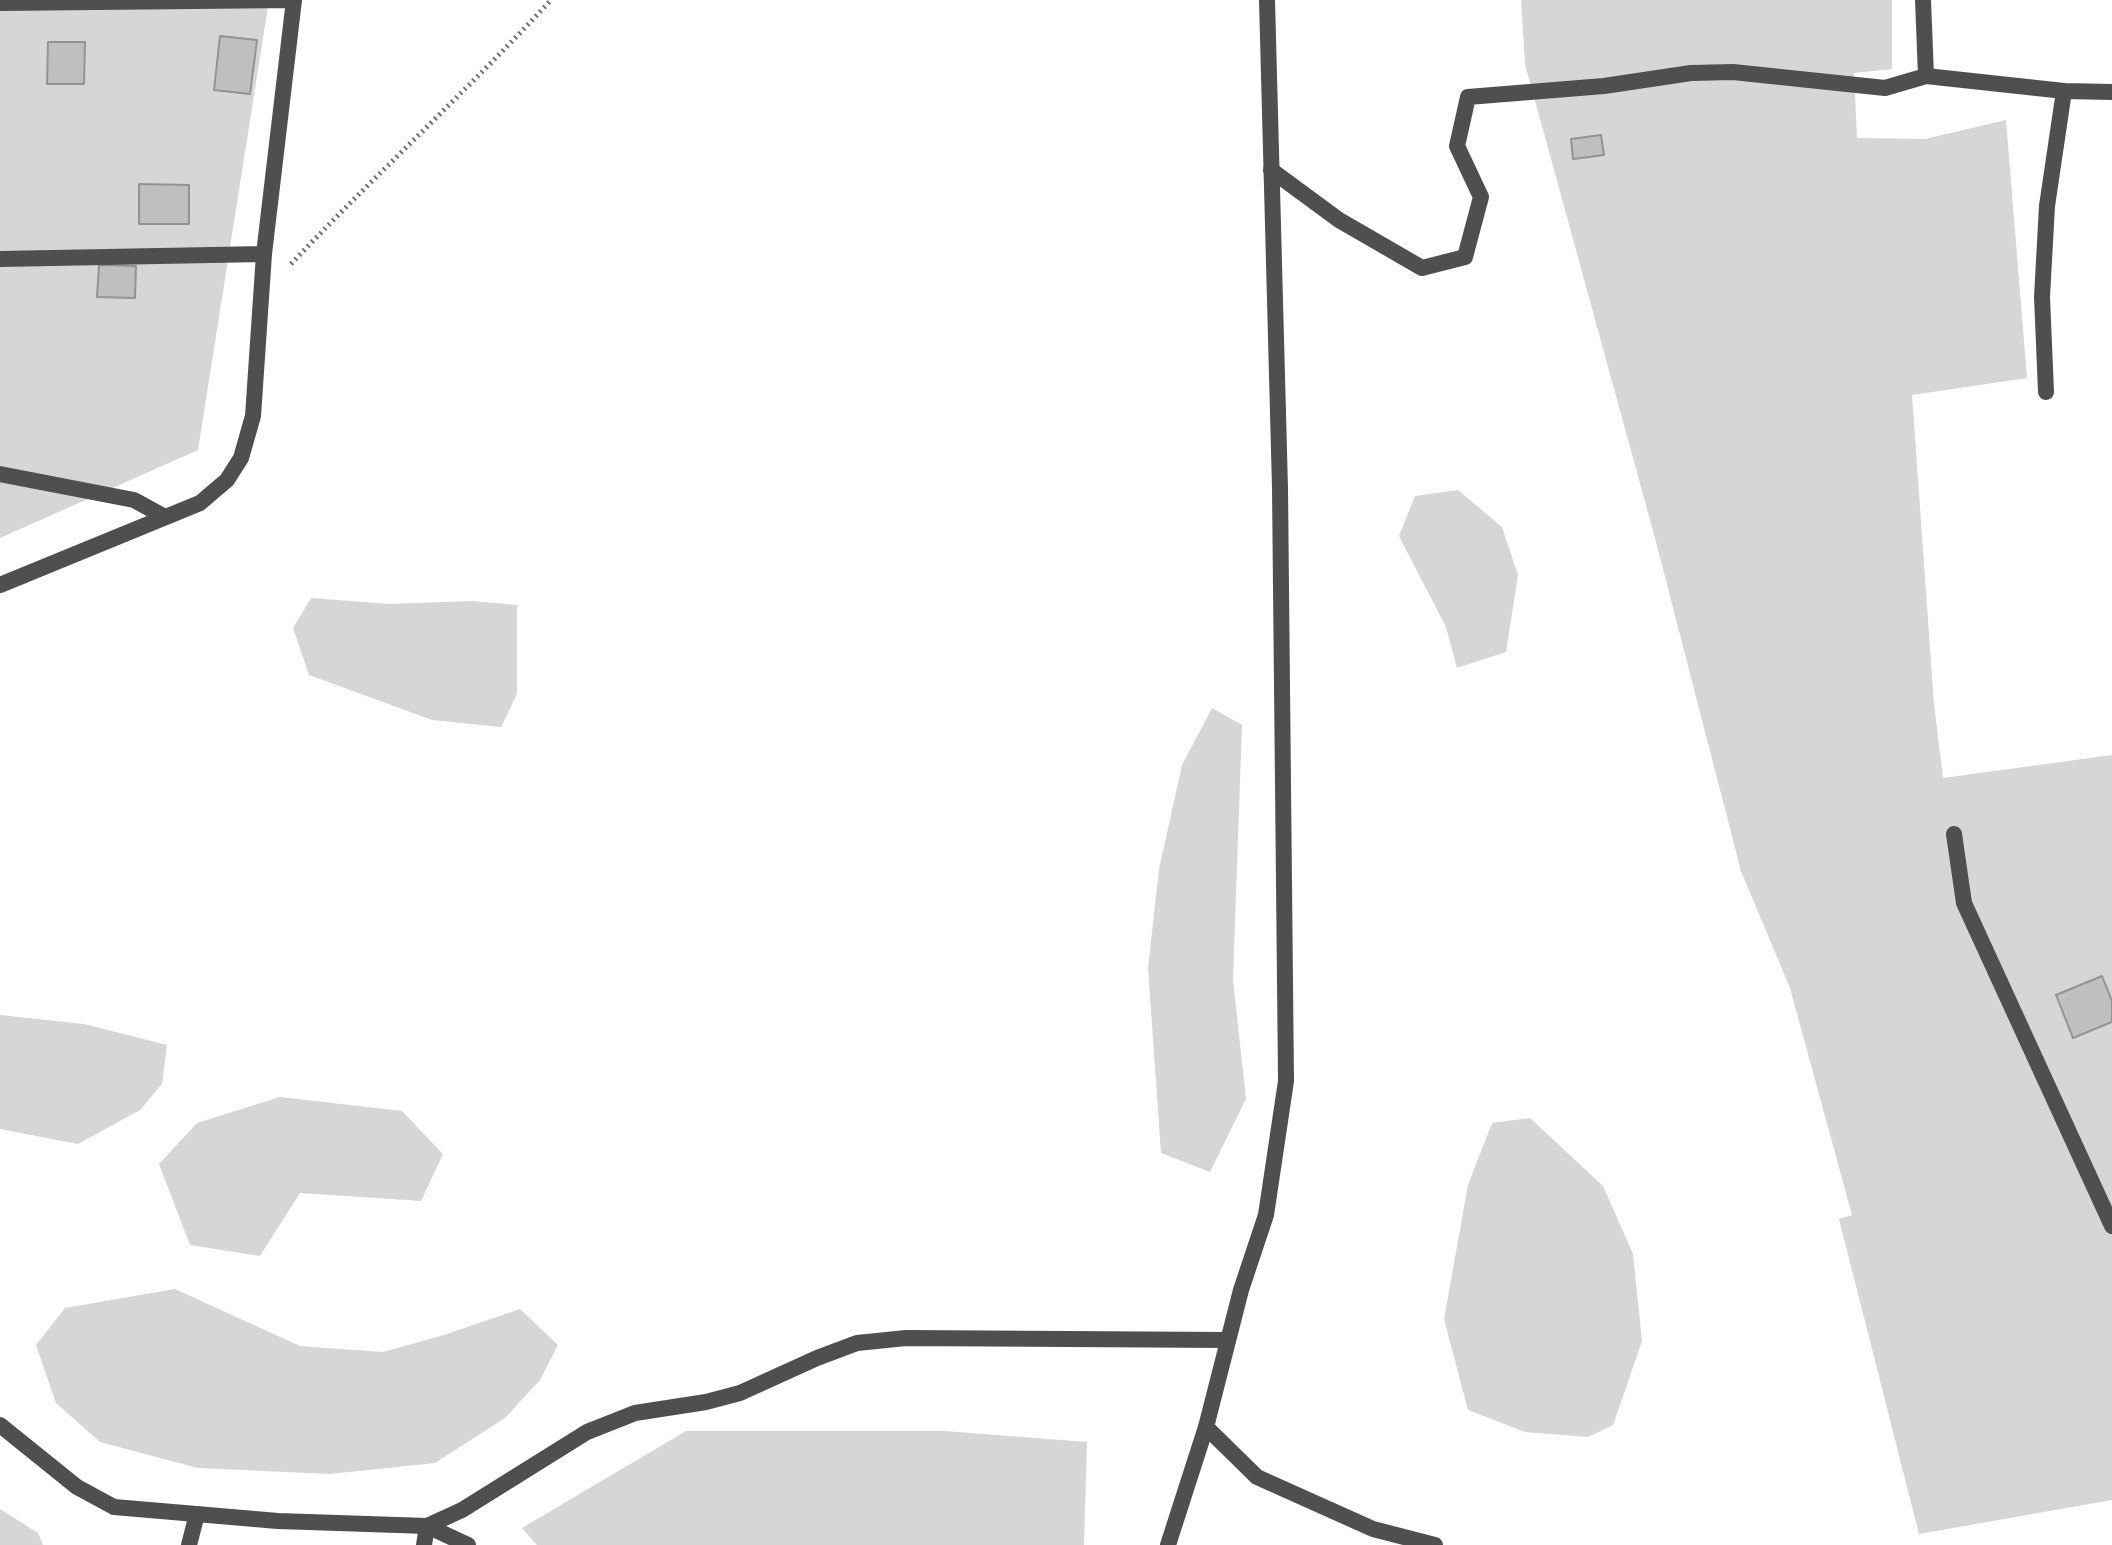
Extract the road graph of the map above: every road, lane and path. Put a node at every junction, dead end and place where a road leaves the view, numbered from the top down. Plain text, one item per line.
1 (292, 0) edge
2 (551, 0) edge
3 (1267, 0) edge
4 (1923, 0) edge
5 (0, 3) edge
6 (1926, 76) junction
7 (2064, 91) junction
8 (2112, 92) edge
9 (1271, 170) junction
10 (264, 254) junction
11 (0, 259) edge
12 (262, 295) junction
13 (2046, 392) dead end
14 (0, 474) edge
15 (165, 517) junction
16 (0, 585) edge
17 (1954, 834) dead end
18 (2112, 1226) edge
19 (1228, 1340) junction
20 (0, 1425) edge
21 (1206, 1427) junction
22 (197, 1514) junction
23 (427, 1526) junction
24 (189, 1545) edge
25 (424, 1545) edge
26 (468, 1545) edge
27 (1168, 1545) edge
28 (1435, 1545) edge

1 - 5 street
1 - 10 street
2 - 12 path
3 - 9 street
4 - 6 street
6 - 7 street
6 - 9 street
7 - 8 street
7 - 13 street
9 - 19 street
10 - 11 street
10 - 12 street
12 - 15 street
14 - 15 street
15 - 16 street
17 - 18 street
19 - 21 street
19 - 23 street
20 - 22 street
21 - 27 street
21 - 28 street
22 - 23 street
22 - 24 street
23 - 25 street
23 - 26 street

